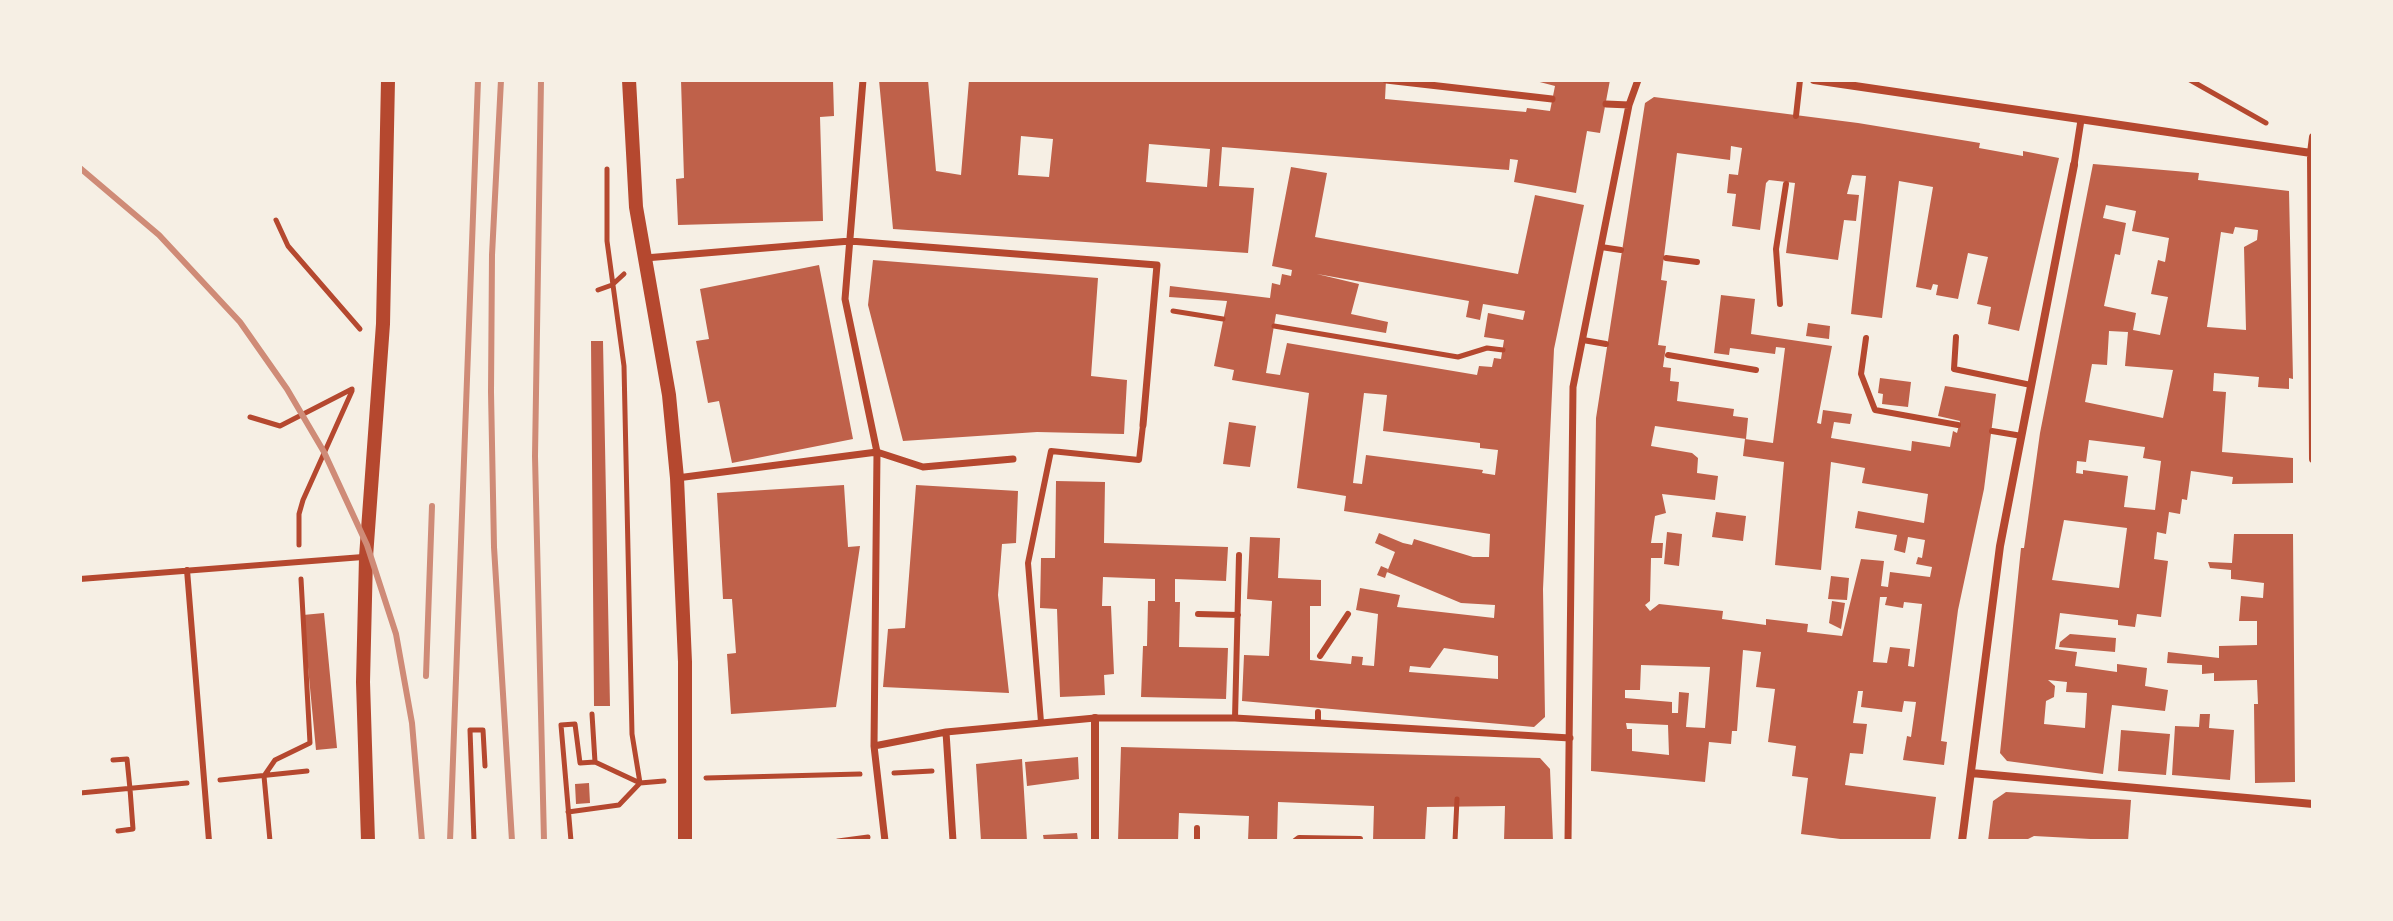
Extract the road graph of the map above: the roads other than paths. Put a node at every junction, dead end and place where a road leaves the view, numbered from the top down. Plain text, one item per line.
1 (388, 80) edge
2 (629, 80) edge
3 (863, 80) edge
4 (1386, 80) edge
5 (1638, 80) edge
6 (1800, 80) edge
7 (1814, 80) edge
8 (1552, 99) dead end
9 (1606, 104) dead end
10 (1629, 105) junction
11 (1796, 116) dead end
12 (2081, 120) junction
13 (2313, 137) edge
14 (2311, 153) junction
15 (2074, 165) joint
16 (1786, 184) dead end
17 (850, 241) junction
18 (1601, 247) junction
19 (1621, 250) dead end
20 (643, 258) junction
21 (1666, 258) dead end
22 (1697, 262) dead end
23 (2312, 265) edge
24 (1780, 304) dead end
25 (1956, 337) dead end
26 (1866, 338) dead end
27 (1583, 340) junction
28 (1606, 344) dead end
29 (1668, 355) dead end
30 (1756, 370) dead end
31 (2031, 385) junction
32 (1143, 425) joint
33 (1958, 425) dead end
34 (1992, 431) dead end
35 (2022, 436) junction
36 (877, 452) junction
37 (1013, 459) dead end
38 (2313, 459) edge
39 (677, 478) junction
40 (1239, 555) dead end
41 (366, 557) junction
42 (187, 570) junction
43 (80, 579) edge
44 (1198, 614) dead end
45 (1348, 614) dead end
46 (1238, 615) junction
47 (1320, 656) dead end
48 (1318, 712) dead end
49 (1095, 718) junction
50 (1235, 718) junction
51 (1041, 722) junction
52 (1318, 723) junction
53 (946, 732) junction
54 (1570, 738) junction
55 (874, 746) junction
56 (1971, 773) junction
57 (2313, 804) edge
58 (1197, 828) dead end
59 (1360, 839) edge
60 (209, 841) edge
61 (368, 841) edge
62 (685, 841) edge
63 (885, 841) edge
64 (953, 841) edge
65 (1095, 841) edge
66 (1197, 841) edge
67 (1295, 841) edge
68 (1568, 841) edge
69 (1962, 841) edge

1 - 41 street
2 - 20 street
3 - 17 street
4 - 8 street
5 - 10 street
6 - 11 lane
7 - 12 street
9 - 10 street
10 - 18 street
12 - 14 street
12 - 15 street
13 - 14 street
14 - 23 street
15 - 31 street
16 - 24 lane
17 - 20 street
17 - 32 street
17 - 36 street
18 - 19 lane
18 - 27 street
20 - 39 street
21 - 22 lane
23 - 38 street
25 - 31 lane
26 - 33 lane
27 - 28 lane
27 - 54 street
29 - 30 lane
31 - 35 street
32 - 51 lane
34 - 35 lane
35 - 56 street
36 - 37 street
36 - 39 street
36 - 55 street
39 - 62 street
40 - 46 lane
41 - 42 lane
41 - 61 street
42 - 43 lane
42 - 60 lane
44 - 46 lane
45 - 47 lane
46 - 50 lane
48 - 52 lane
49 - 50 street
49 - 51 street
49 - 65 street
50 - 52 street
51 - 53 street
52 - 54 street
53 - 55 street
53 - 64 street
54 - 68 street
55 - 63 street
56 - 57 street
56 - 69 street
58 - 66 lane
59 - 67 lane

